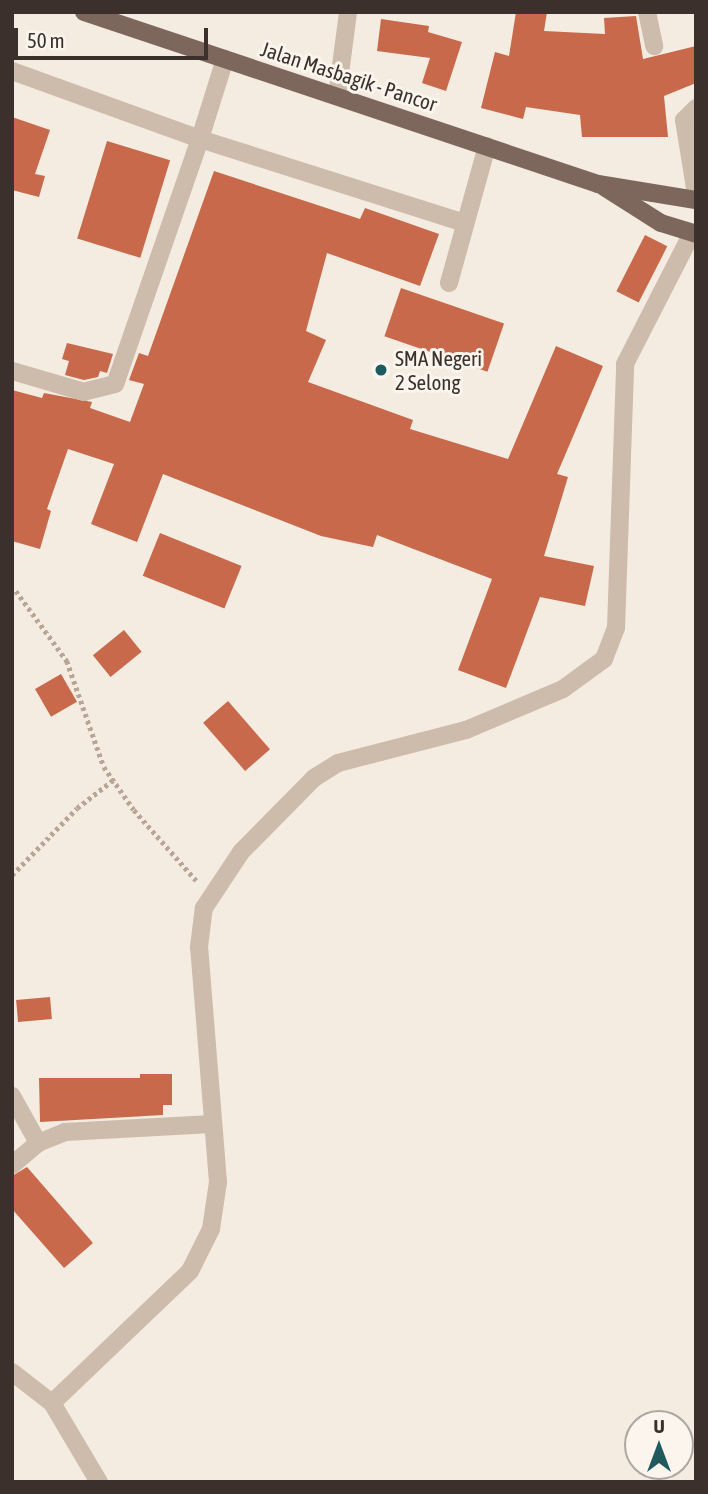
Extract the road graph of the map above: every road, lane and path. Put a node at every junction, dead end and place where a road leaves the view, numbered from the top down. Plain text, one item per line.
1 (84, 12) edge
2 (348, 12) edge
3 (647, 12) edge
4 (654, 47) dead end
5 (225, 59) junction
6 (12, 71) edge
7 (337, 96) junction
8 (696, 108) edge
9 (200, 139) junction
10 (486, 146) junction
11 (598, 184) junction
12 (696, 194) edge
13 (696, 201) edge
14 (465, 223) junction
15 (694, 233) edge
16 (449, 283) dead end
17 (12, 371) edge
18 (16, 591) dead end
19 (113, 780) junction
20 (12, 875) edge
21 (213, 892) junction
22 (12, 1096) edge
23 (212, 1124) junction
24 (38, 1143) junction
25 (12, 1165) edge
26 (12, 1372) edge
27 (52, 1403) junction
28 (99, 1482) edge

1 - 5 main road, Jalan Masbagik - Pancor
2 - 7 street
3 - 4 street
5 - 7 main road, Jalan Masbagik - Pancor
5 - 9 street
6 - 9 street
7 - 10 main road, Jalan Masbagik - Pancor
8 - 12 street
9 - 14 street
9 - 17 street
10 - 11 main road, Jalan Masbagik - Pancor
10 - 14 street
11 - 13 main road, Jalan Masbagik - Pancor
11 - 15 main road, Jalan Masbagik - Pancor
14 - 16 street
15 - 21 street
18 - 19 path
19 - 20 path
19 - 21 path
21 - 23 street
22 - 24 street
23 - 24 street
23 - 27 street
24 - 25 street
26 - 27 street
27 - 28 street

